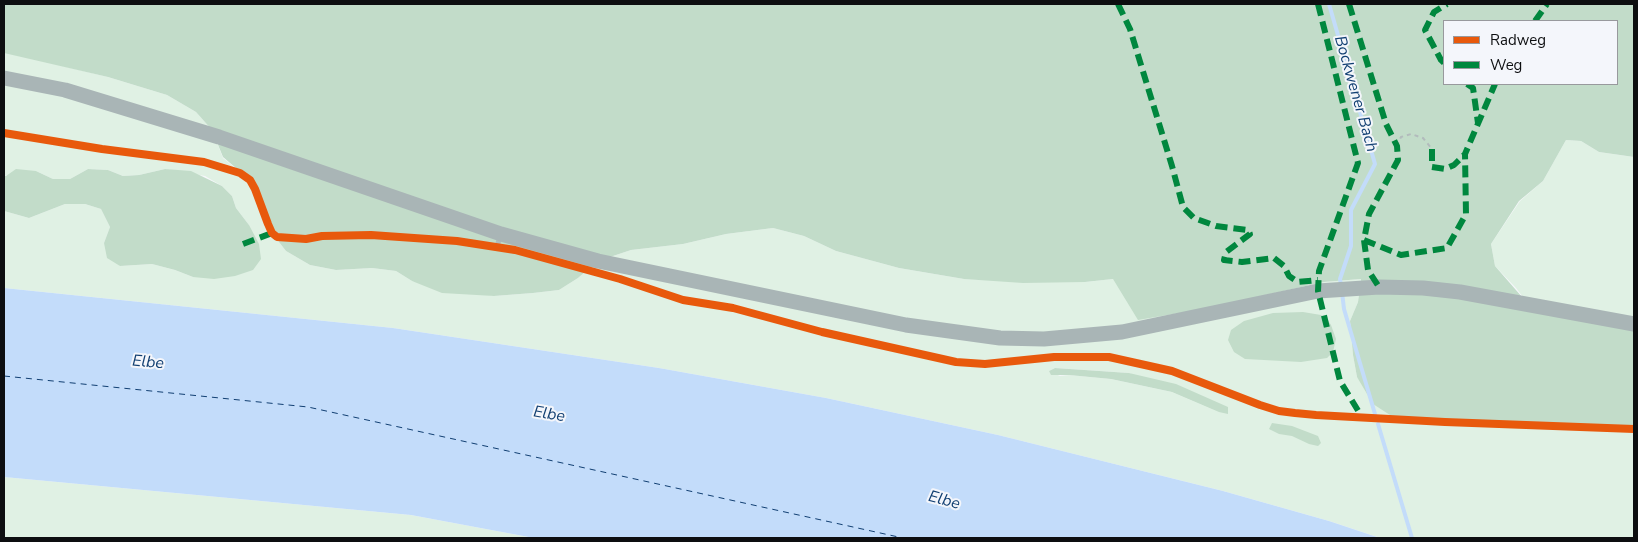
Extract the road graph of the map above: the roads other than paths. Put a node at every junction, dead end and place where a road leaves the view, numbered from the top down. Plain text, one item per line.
1 (4, 78) edge
2 (1634, 324) edge

1 - 2 main road

